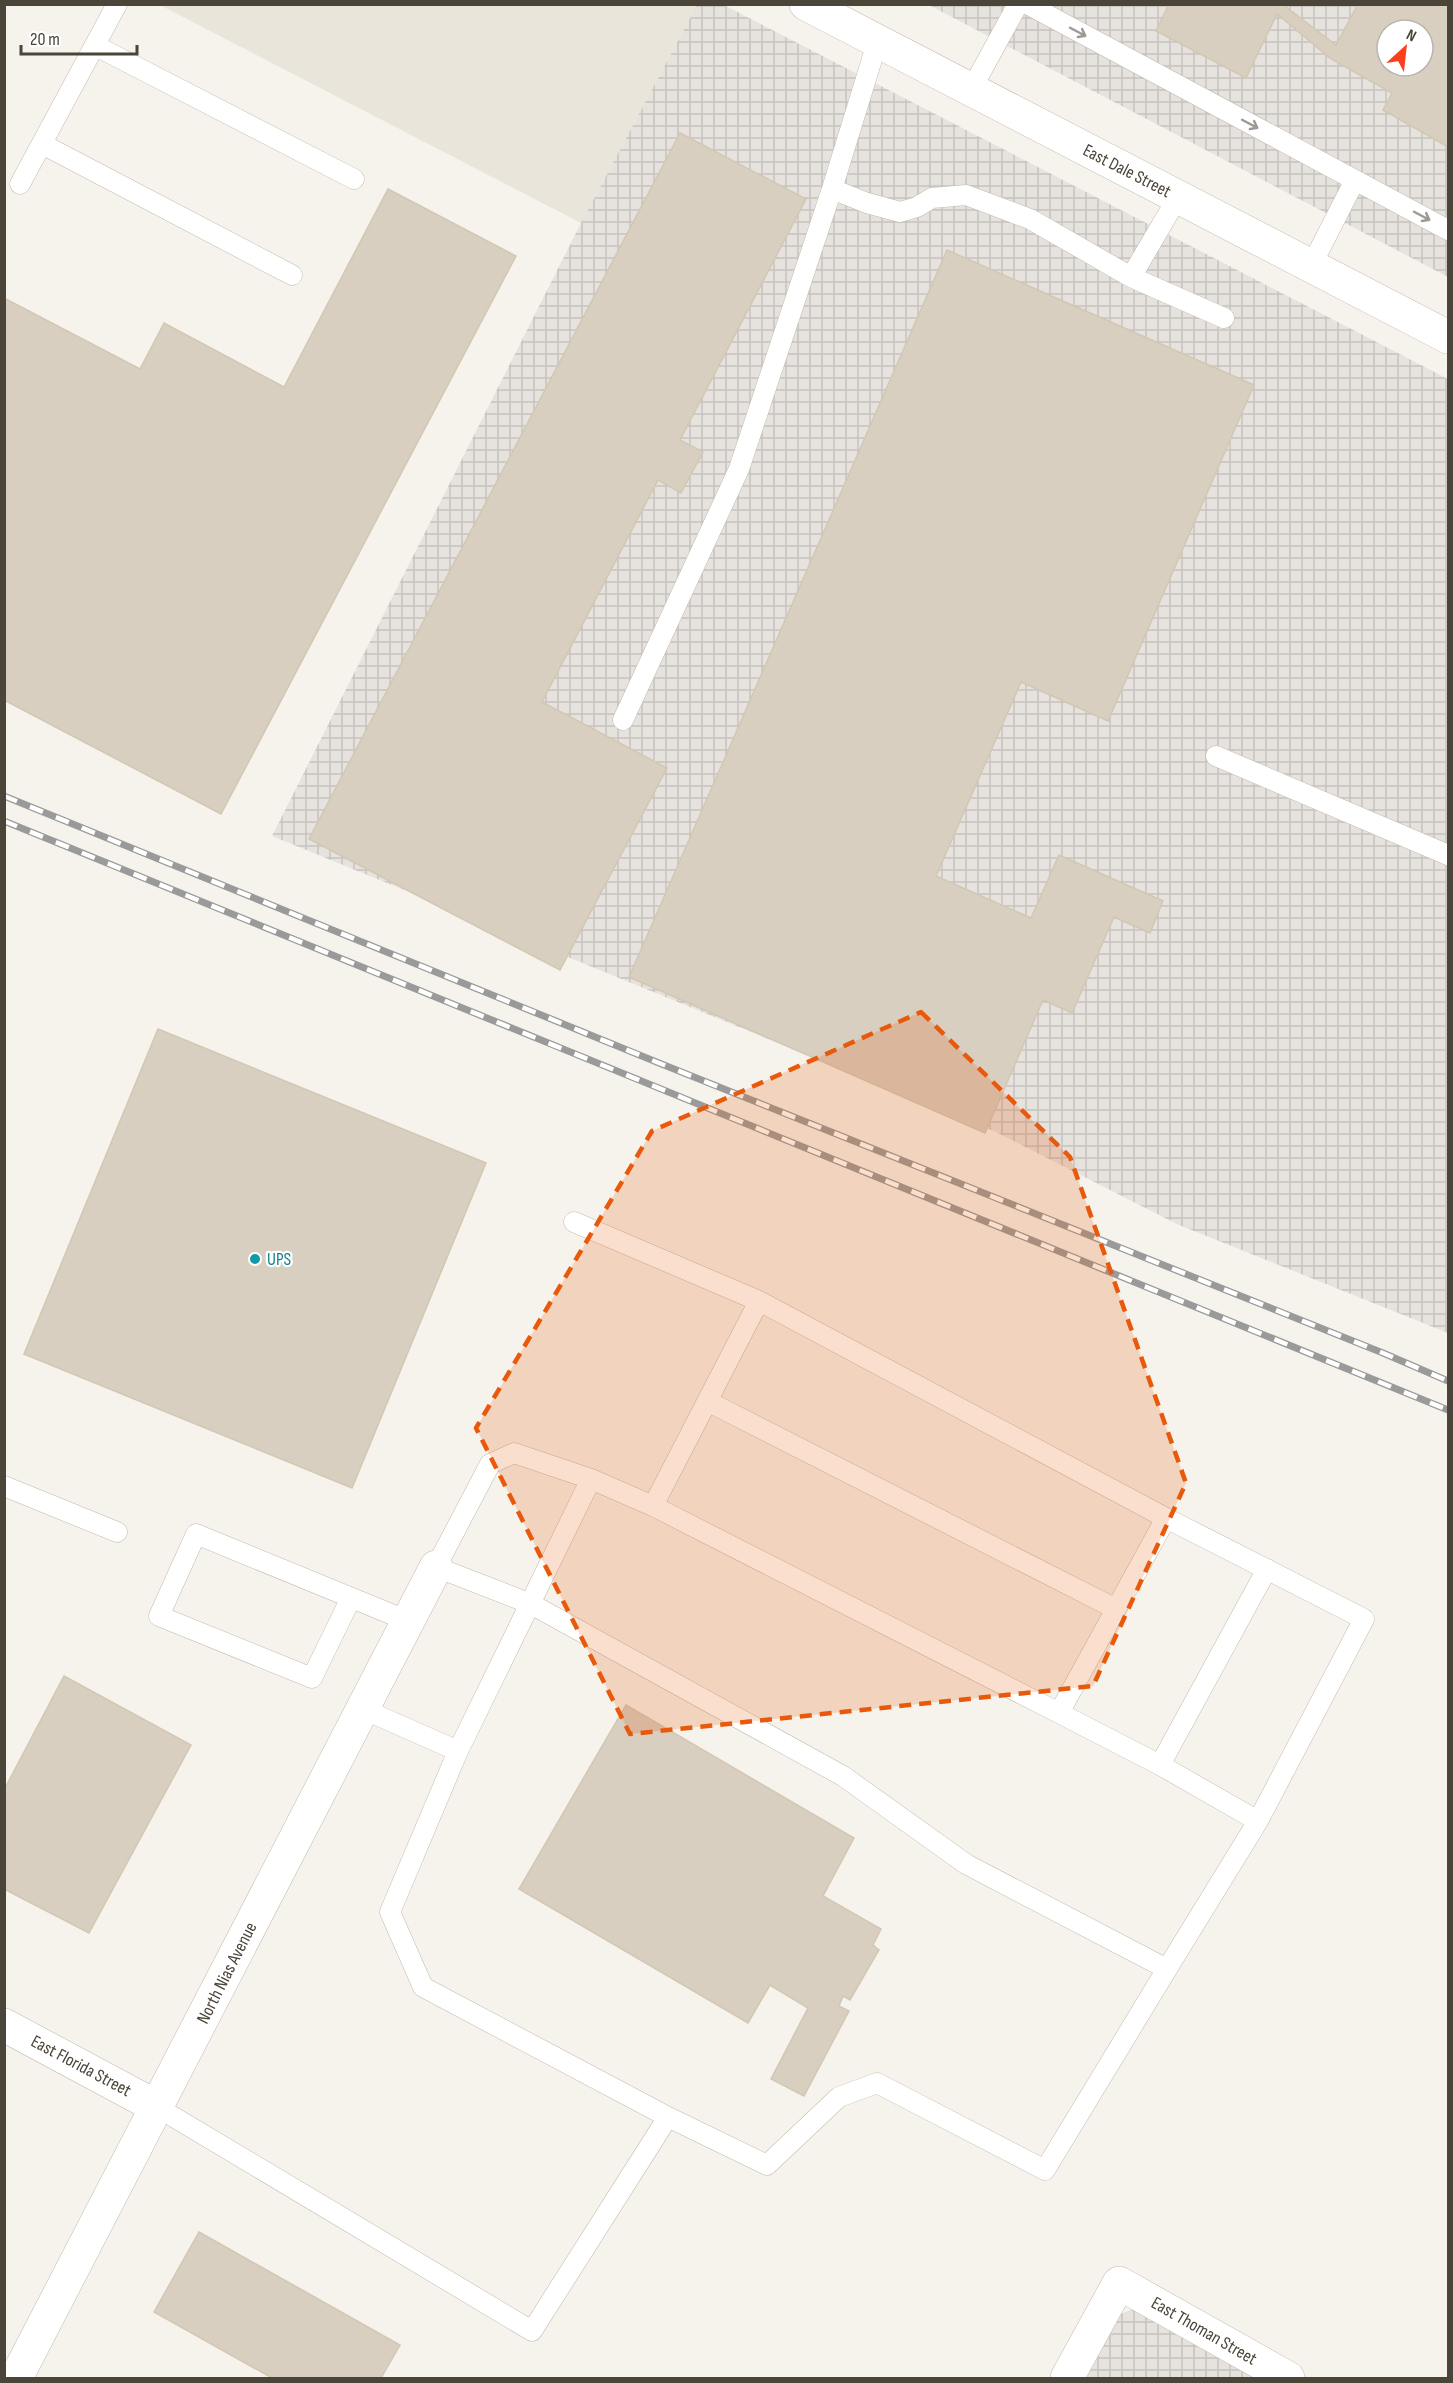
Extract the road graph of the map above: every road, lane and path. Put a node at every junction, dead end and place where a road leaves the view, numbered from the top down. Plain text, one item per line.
1 (117, 4) edge
2 (1018, 4) edge
3 (1027, 4) edge
4 (821, 8) edge
5 (878, 43) junction
6 (96, 46) junction
7 (971, 90) junction
8 (42, 144) junction
9 (354, 179) dead end
10 (1354, 180) junction
11 (20, 184) dead end
12 (832, 189) junction
13 (1178, 197) junction
14 (1449, 230) edge
15 (1311, 266) junction
16 (292, 274) dead end
17 (1131, 277) junction
18 (1224, 318) dead end
19 (1449, 337) edge
20 (623, 720) dead end
21 (1216, 756) dead end
22 (1449, 855) edge
23 (574, 1222) dead end
24 (759, 1301) junction
25 (707, 1401) junction
26 (591, 1479) junction
27 (4, 1486) edge
28 (652, 1506) junction
29 (1166, 1518) junction
30 (117, 1532) dead end
31 (436, 1567) junction
32 (1267, 1569) junction
33 (351, 1598) junction
34 (531, 1604) junction
35 (1116, 1609) junction
36 (408, 1622) junction
37 (363, 1709) junction
38 (1059, 1713) junction
39 (458, 1751) junction
40 (1161, 1765) junction
41 (1258, 1821) junction
42 (1167, 1969) junction
43 (4, 2025) edge
44 (158, 2107) junction
45 (668, 2117) junction
46 (16, 2379) edge
47 (1067, 2379) edge
48 (1288, 2379) edge

1 - 6 lane
2 - 7 lane
3 -> 10 lane
4 - 5 street, East Dale Street
5 - 7 street, East Dale Street
5 - 12 lane
6 - 8 lane
6 - 9 lane
7 - 13 street, East Dale Street
8 - 11 lane
8 - 16 lane
10 -> 14 lane
10 - 15 lane
12 - 17 lane
12 - 20 lane
13 - 15 street, East Dale Street
13 - 17 lane
15 - 19 street, East Dale Street
17 - 18 lane
21 - 22 lane
23 - 24 lane
24 - 25 lane
24 - 29 lane
25 - 28 lane
25 - 35 lane
26 - 28 lane
26 - 31 lane
26 - 34 lane
27 - 30 lane
28 - 38 lane
29 - 32 lane
29 - 35 lane
31 - 34 lane
31 - 36 street, North Nias Avenue
32 - 40 lane
32 - 41 lane
33 - 33 lane
33 - 36 lane
34 - 39 lane
34 - 42 lane
35 - 38 lane
36 - 37 street, North Nias Avenue
37 - 39 lane
37 - 44 street, North Nias Avenue
38 - 40 lane
39 - 45 lane
40 - 41 lane
41 - 42 lane
42 - 45 lane
43 - 44 street, East Florida Street
44 - 45 lane
44 - 46 street, North Nias Avenue
47 - 48 street, East Thoman Street

